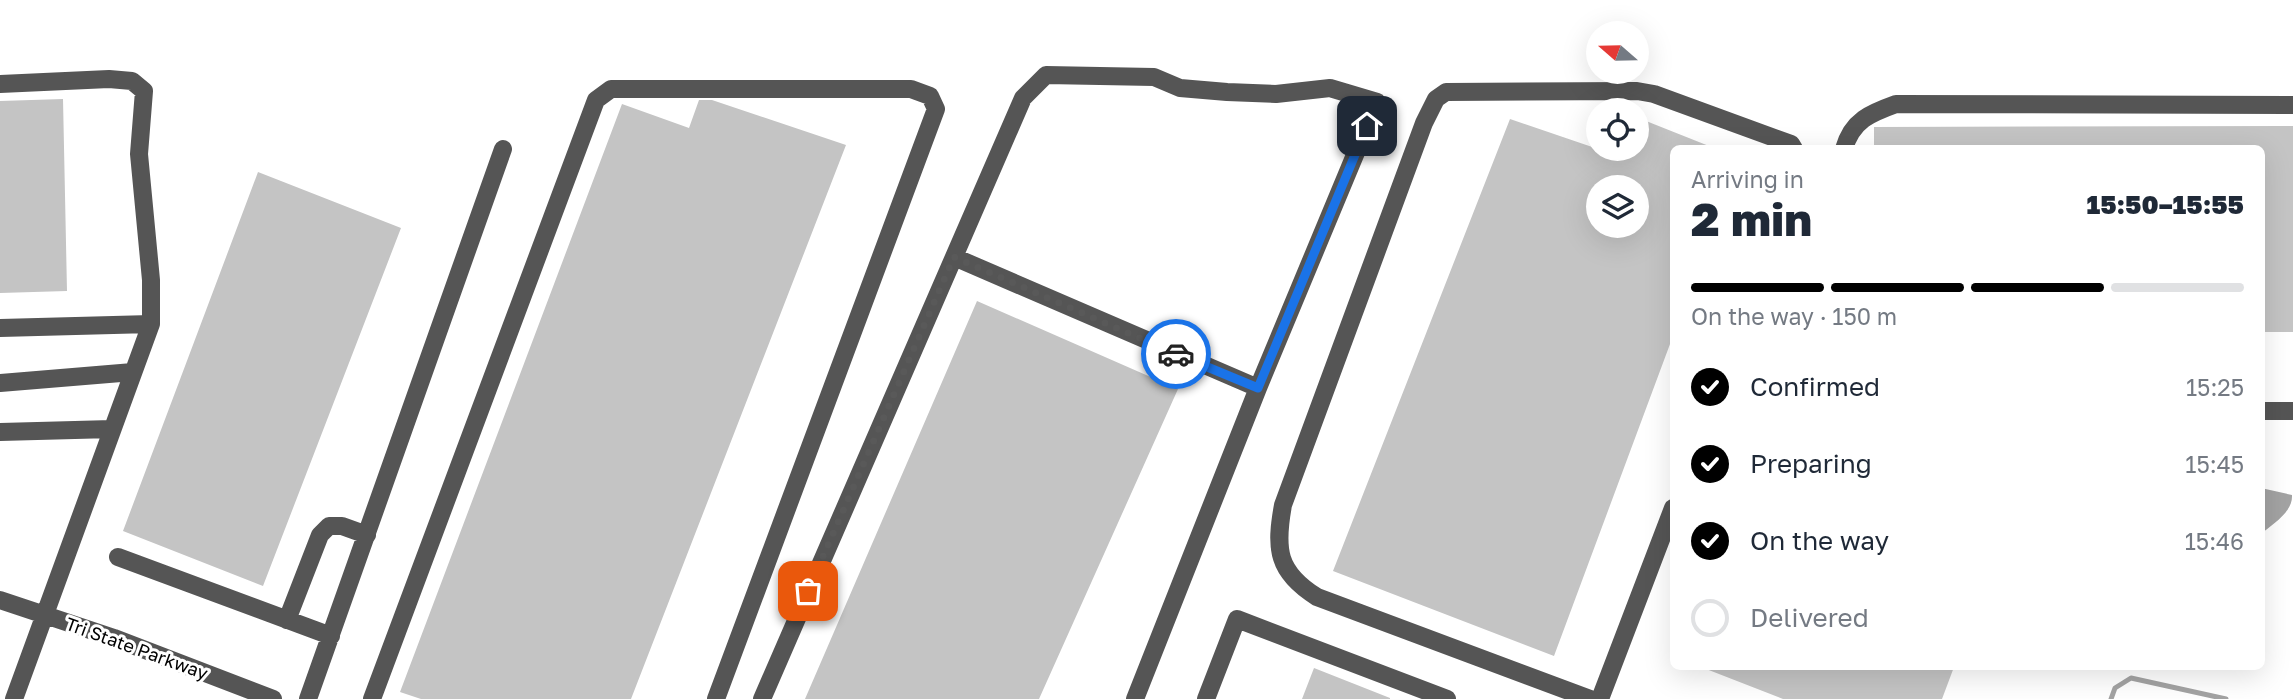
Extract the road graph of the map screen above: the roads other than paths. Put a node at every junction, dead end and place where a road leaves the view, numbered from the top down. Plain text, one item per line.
1 (0, 84) edge
2 (2293, 104) edge
3 (1774, 144) edge
4 (1792, 145) edge
5 (1845, 145) edge
6 (503, 149) dead end
7 (954, 257) junction
8 (151, 324) junction
9 (0, 328) edge
10 (133, 372) junction
11 (0, 383) edge
12 (1258, 388) junction
13 (2265, 411) edge
14 (2293, 411) edge
15 (112, 429) junction
16 (0, 432) edge
17 (1670, 516) edge
18 (367, 535) junction
19 (118, 557) dead end
20 (0, 600) edge
21 (44, 614) junction
22 (287, 620) junction
23 (331, 636) junction
24 (14, 699) edge
25 (273, 699) edge
26 (308, 699) edge
27 (372, 699) edge
28 (716, 699) edge
29 (762, 699) edge
30 (1135, 699) edge
31 (1206, 699) edge
32 (1447, 699) edge
33 (1590, 699) edge
34 (1600, 699) edge

1 - 8 street
2 - 5 street
3 - 4 street
3 - 33 street
6 - 18 street
7 - 12 street
7 - 12 street
7 - 29 street
8 - 9 street
8 - 10 street
10 - 11 street
10 - 15 street
12 - 30 street
13 - 14 street
15 - 16 street
15 - 21 street
17 - 34 street
18 - 22 street
18 - 23 street
19 - 22 street
20 - 21 street, Tri State Parkway
21 - 24 street
21 - 25 street, Tri State Parkway
22 - 23 street
23 - 26 street
27 - 28 street
31 - 32 street

